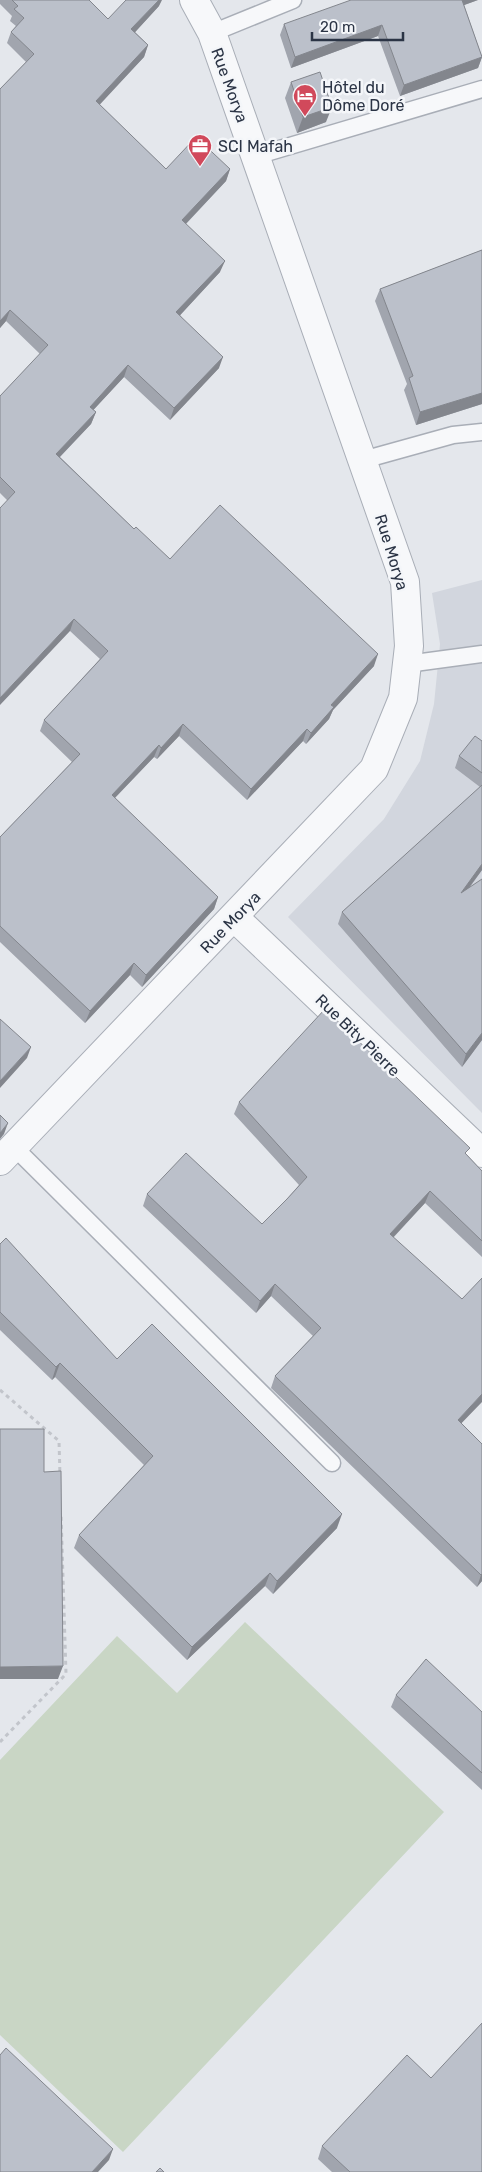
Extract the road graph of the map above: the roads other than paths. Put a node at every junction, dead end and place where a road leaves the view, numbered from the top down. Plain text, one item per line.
1 (194, 0) edge
2 (293, 0) edge
3 (212, 33) junction
4 (482, 89) edge
5 (256, 156) junction
6 (482, 432) edge
7 (363, 460) junction
8 (482, 654) edge
9 (407, 664) junction
10 (234, 918) junction
11 (482, 1153) edge
12 (7, 1154) edge
13 (332, 1463) dead end

1 - 3 street, Rue Morya
2 - 3 lane
3 - 5 street, Rue Morya
4 - 5 lane
5 - 7 street, Rue Morya
6 - 7 lane
7 - 9 street, Rue Morya
8 - 9 lane
9 - 10 street, Rue Morya
10 - 11 street, Rue Bity Pierre
10 - 12 street, Rue Morya
12 - 13 lane

